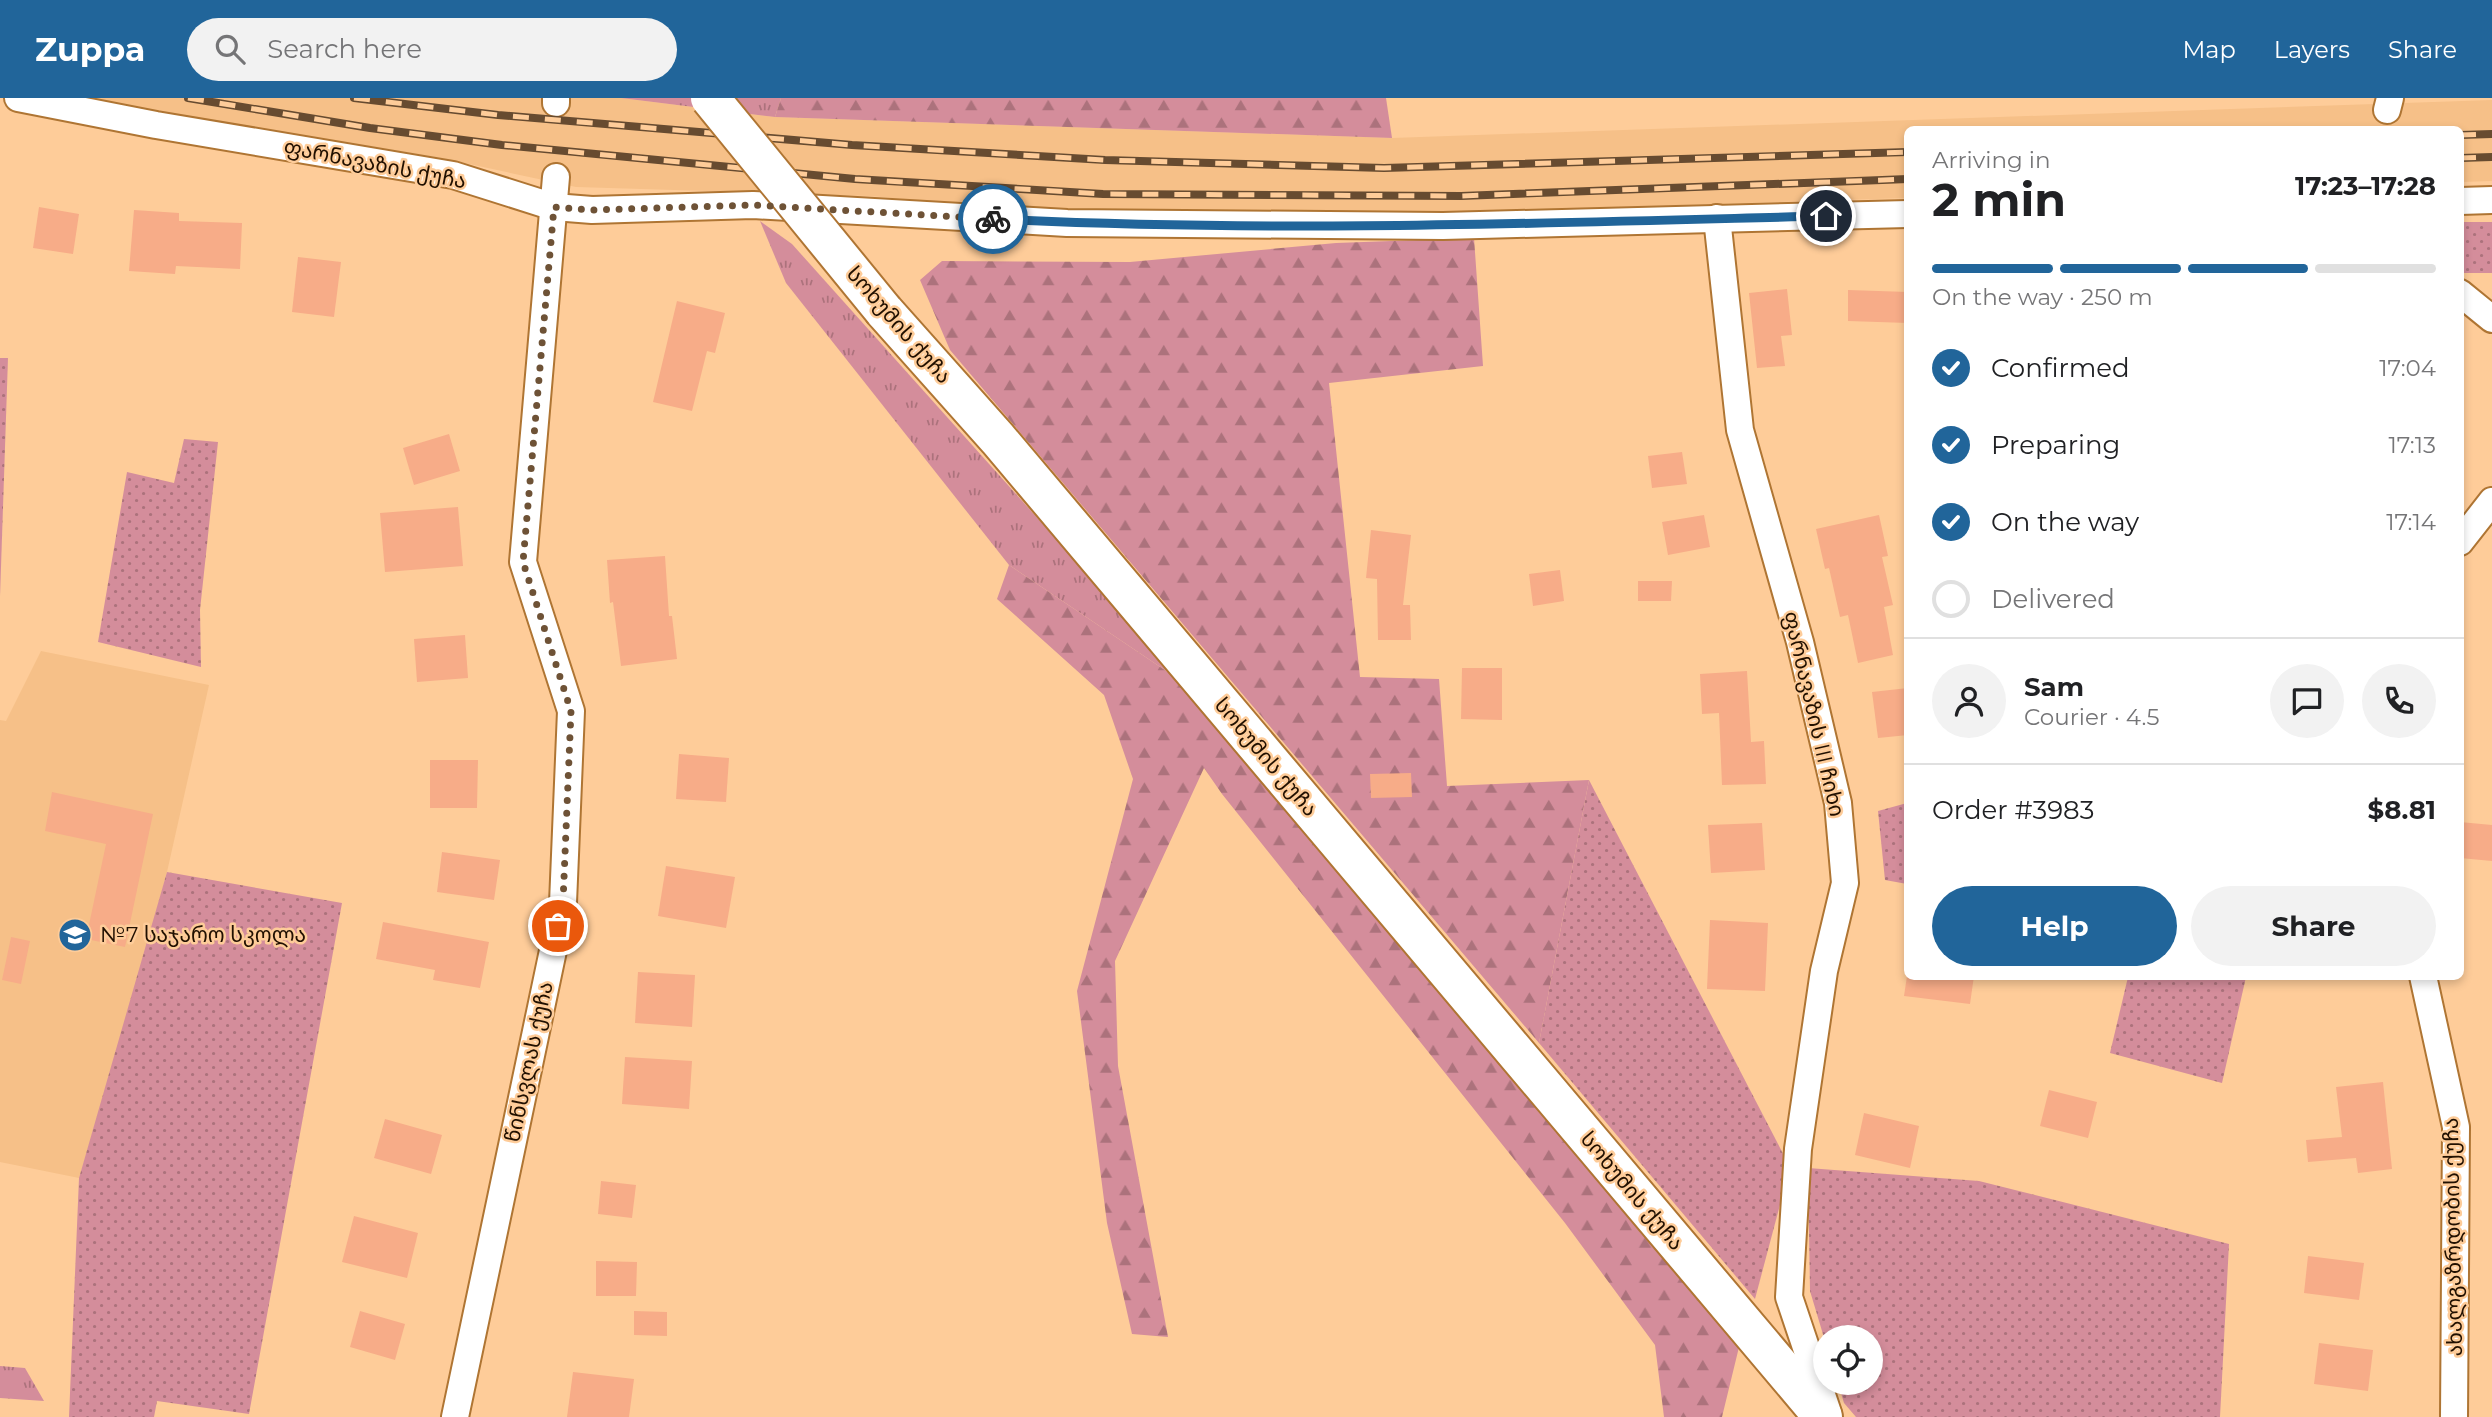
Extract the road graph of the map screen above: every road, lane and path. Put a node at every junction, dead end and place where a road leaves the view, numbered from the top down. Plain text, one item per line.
1 (18, 98) edge
2 (710, 98) edge
3 (556, 177) dead end
4 (2492, 200) edge
5 (2464, 201) edge
6 (554, 207) junction
7 (1904, 214) edge
8 (1717, 218) junction
9 (2464, 296) edge
10 (2492, 319) edge
11 (2490, 509) edge
12 (2464, 538) edge
13 (2424, 980) edge
14 (456, 1417) edge
15 (1823, 1417) edge
16 (1830, 1417) edge
17 (2454, 1417) edge

1 - 6 street, ფარნავაზის ქუჩა
2 - 15 highway, სოხუმის ქუჩა, bridge
3 - 6 street, წინსვლას ქუჩა
4 - 5 street
6 - 8 street, ფარნავაზის ქუჩა
6 - 14 street, წინსვლას ქუჩა
7 - 8 street, ფარნავაზის ქუჩა
8 - 16 street, ფარნავაზის III ჩიხი
9 - 10 street
11 - 12 street
13 - 17 street, ახალგაზრდობის ქუჩა

